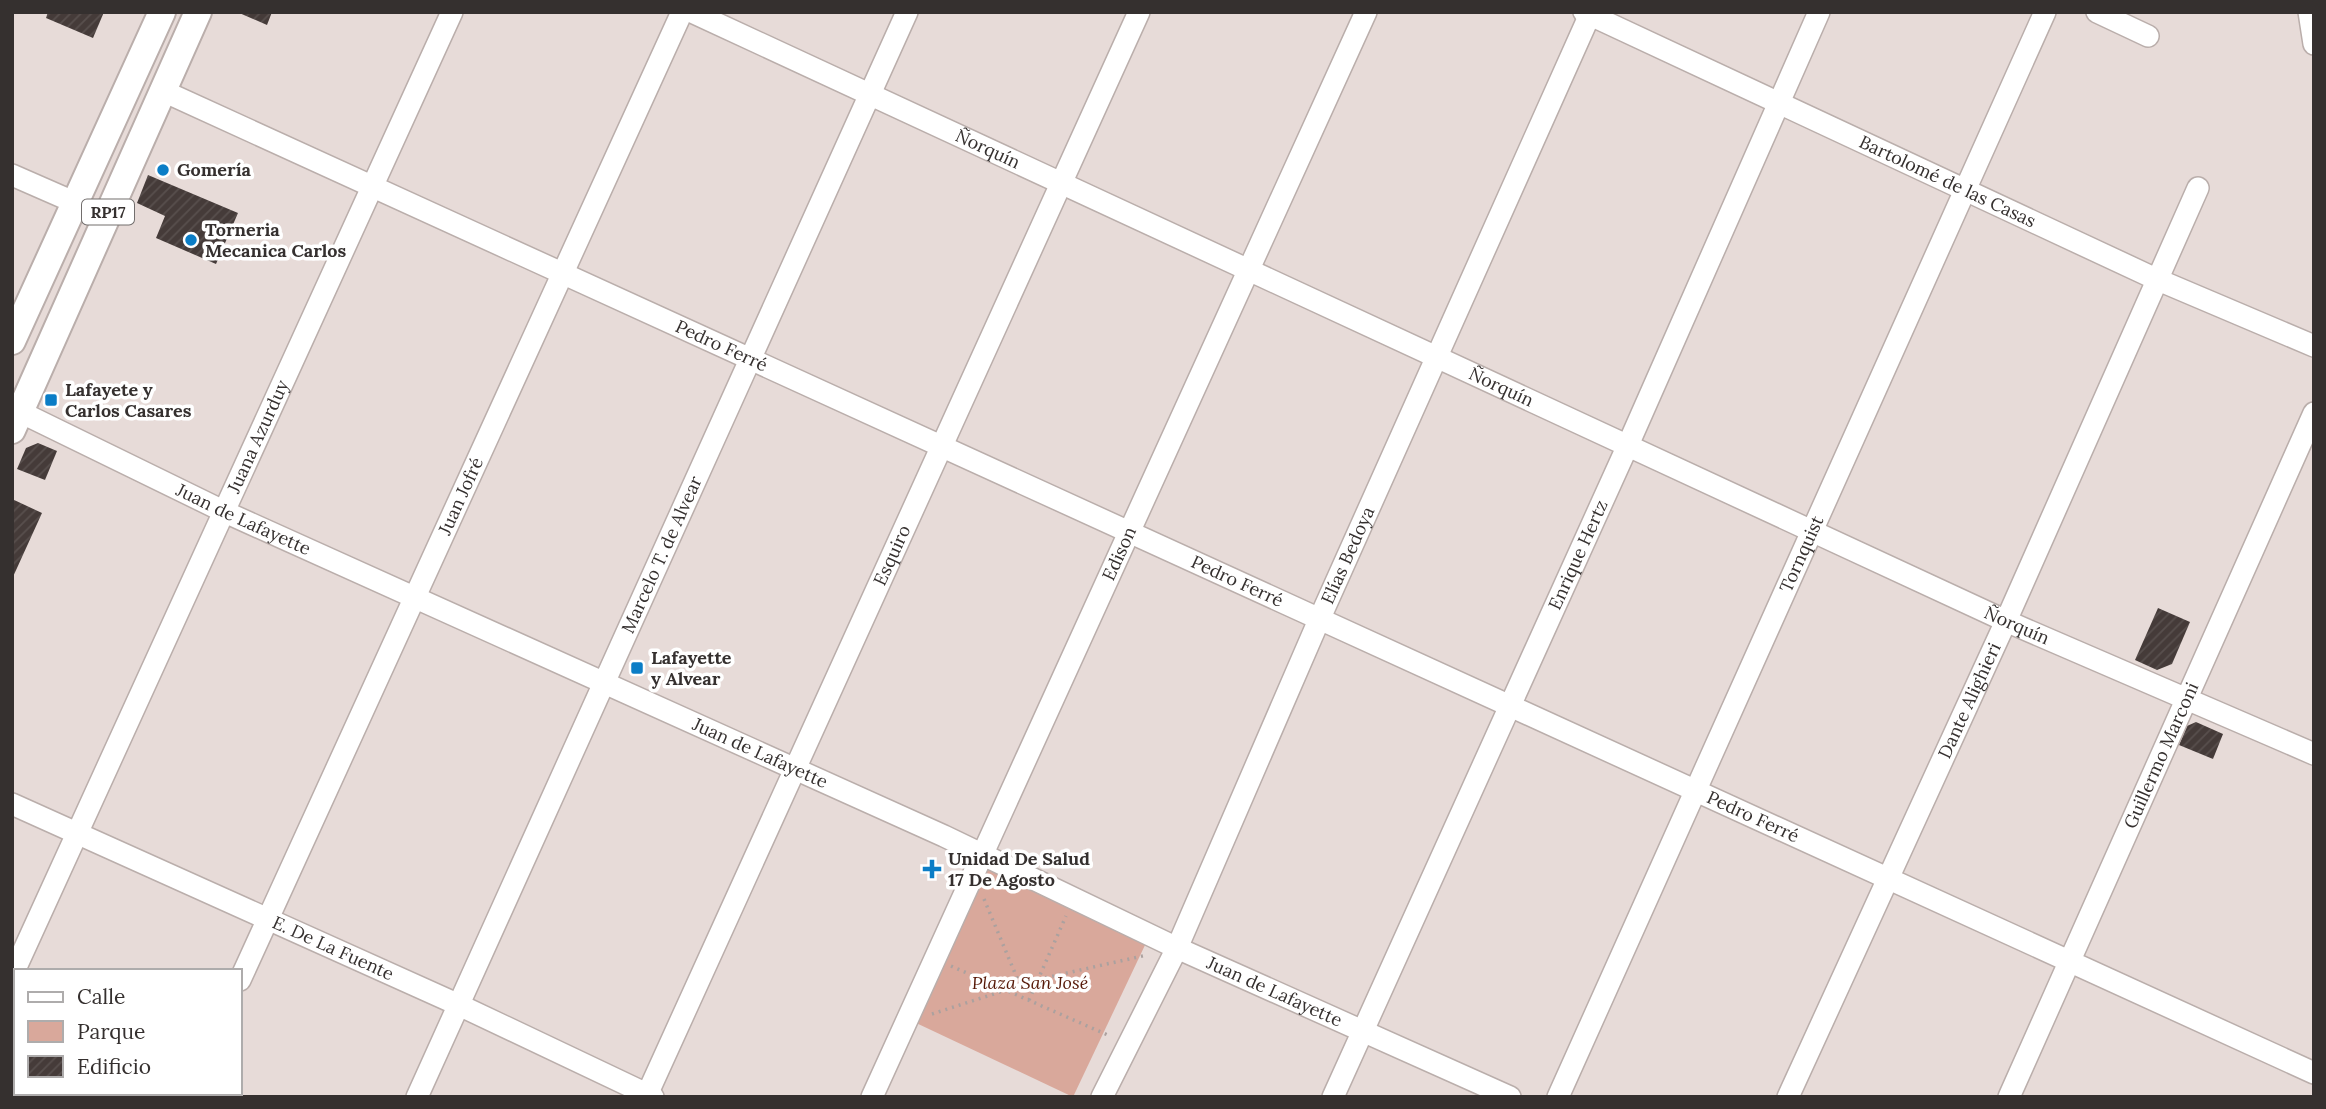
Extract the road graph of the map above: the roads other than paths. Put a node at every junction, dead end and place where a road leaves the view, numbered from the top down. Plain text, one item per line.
1 (162, 12) edge
2 (198, 12) edge
3 (452, 12) edge
4 (682, 12) edge
5 (692, 12) edge
6 (906, 12) edge
7 (1139, 12) edge
8 (1366, 12) edge
9 (1819, 12) edge
10 (2045, 12) edge
11 (2097, 12) edge
12 (2309, 12) edge
13 (1588, 13) edge
14 (2148, 36) dead end
15 (2314, 44) edge
16 (161, 90) junction
17 (870, 95) junction
18 (1780, 104) junction
19 (12, 176) edge
20 (1062, 186) junction
21 (372, 187) junction
22 (2198, 188) dead end
23 (1968, 191) junction
24 (76, 203) junction
25 (1251, 270) junction
26 (562, 274) junction
27 (2157, 279) junction
28 (12, 341) edge
29 (2314, 346) edge
30 (1437, 359) junction
31 (750, 360) junction
32 (2314, 413) edge
33 (15, 417) edge
34 (1628, 445) junction
35 (942, 448) junction
36 (225, 512) junction
37 (1130, 531) junction
38 (1814, 532) junction
39 (415, 597) junction
40 (1318, 620) junction
41 (2006, 621) junction
42 (604, 685) junction
43 (2186, 699) junction
44 (1508, 705) junction
45 (2314, 754) edge
46 (795, 770) junction
47 (1697, 792) junction
48 (12, 804) edge
49 (76, 834) junction
50 (978, 865) junction
51 (1887, 879) junction
52 (267, 918) junction
53 (1177, 948) junction
54 (2068, 961) junction
55 (15, 969) edge
56 (242, 975) edge
57 (459, 1005) junction
58 (1363, 1030) junction
59 (2314, 1073) edge
60 (649, 1096) edge
61 (417, 1097) edge
62 (872, 1097) edge
63 (1102, 1097) edge
64 (1333, 1097) edge
65 (1510, 1097) edge
66 (1558, 1097) edge
67 (1788, 1097) edge
68 (2009, 1097) edge

1 - 24 main road, RP17
2 - 16 main road, RP17
3 - 21 street, Juana Azurduy
4 - 26 street, Juan Jofré
5 - 17 street, Ñorquín
6 - 17 street, Marcelo T. de Alvear
7 - 20 street, Esquiro
8 - 25 street, Edison
9 - 18 street, Enrique Hertz
10 - 23 street, Tornquist
11 - 14 street
12 - 15 street
13 - 18 street, Bartolomé de las Casas
13 - 30 street, Elías Bedoya
16 - 21 street, Pedro Ferré
16 - 33 main road, RP17
17 - 20 street, Ñorquín
17 - 31 street, Marcelo T. de Alvear
18 - 23 street, Bartolomé de las Casas
18 - 34 street, Enrique Hertz
19 - 24 street
20 - 25 street, Ñorquín
20 - 35 street, Esquiro
21 - 26 street, Pedro Ferré
21 - 36 street, Juana Azurduy
22 - 27 street, Dante Alighieri
23 - 27 street, Bartolomé de las Casas
23 - 38 street, Tornquist
24 - 28 main road, RP17
25 - 30 street, Ñorquín
25 - 37 street, Edison
26 - 31 street, Pedro Ferré
26 - 39 street, Juan Jofré
27 - 29 street, Bartolomé de las Casas
27 - 41 street, Dante Alighieri
30 - 34 street, Ñorquín
30 - 40 street, Elías Bedoya
31 - 35 street, Pedro Ferré
31 - 42 street, Marcelo T. de Alvear
32 - 43 street, Guillermo Marconi
33 - 36 street, Juan de Lafayette
34 - 38 street, Ñorquín
34 - 44 street, Enrique Hertz
35 - 37 street, Pedro Ferré
35 - 46 street, Esquiro
36 - 39 street, Juan de Lafayette
36 - 49 street, Juana Azurduy
37 - 40 street, Pedro Ferré
37 - 50 street, Edison
38 - 41 street, Ñorquín
38 - 47 street, Tornquist
39 - 42 street, Juan de Lafayette
39 - 52 street, Juan Jofré
40 - 44 street, Pedro Ferré
40 - 53 street, Elías Bedoya
41 - 43 street, Ñorquín
41 - 51 street, Dante Alighieri
42 - 46 street, Juan de Lafayette
42 - 57 street, Marcelo T. de Alvear
43 - 45 street, Ñorquín
43 - 54 street, Guillermo Marconi
44 - 47 street, Pedro Ferré
44 - 58 street, Enrique Hertz
46 - 50 street, Juan de Lafayette
46 - 60 street, Esquiro
47 - 51 street, Pedro Ferré
47 - 66 street, Tornquist
48 - 49 street, E. De La Fuente
49 - 52 street, E. De La Fuente
49 - 55 street, Juana Azurduy
50 - 53 street, Juan de Lafayette
50 - 62 street, Edison
51 - 54 street, Pedro Ferré
51 - 67 street, Dante Alighieri
52 - 56 street, Juan Jofré
52 - 57 street, E. De La Fuente
53 - 58 street, Juan de Lafayette
53 - 63 street, Elías Bedoya
54 - 59 street, Pedro Ferré
54 - 68 street, Guillermo Marconi
57 - 60 street, E. De La Fuente
57 - 61 street, Marcelo T. de Alvear
58 - 64 street, Enrique Hertz
58 - 65 street, Juan de Lafayette

